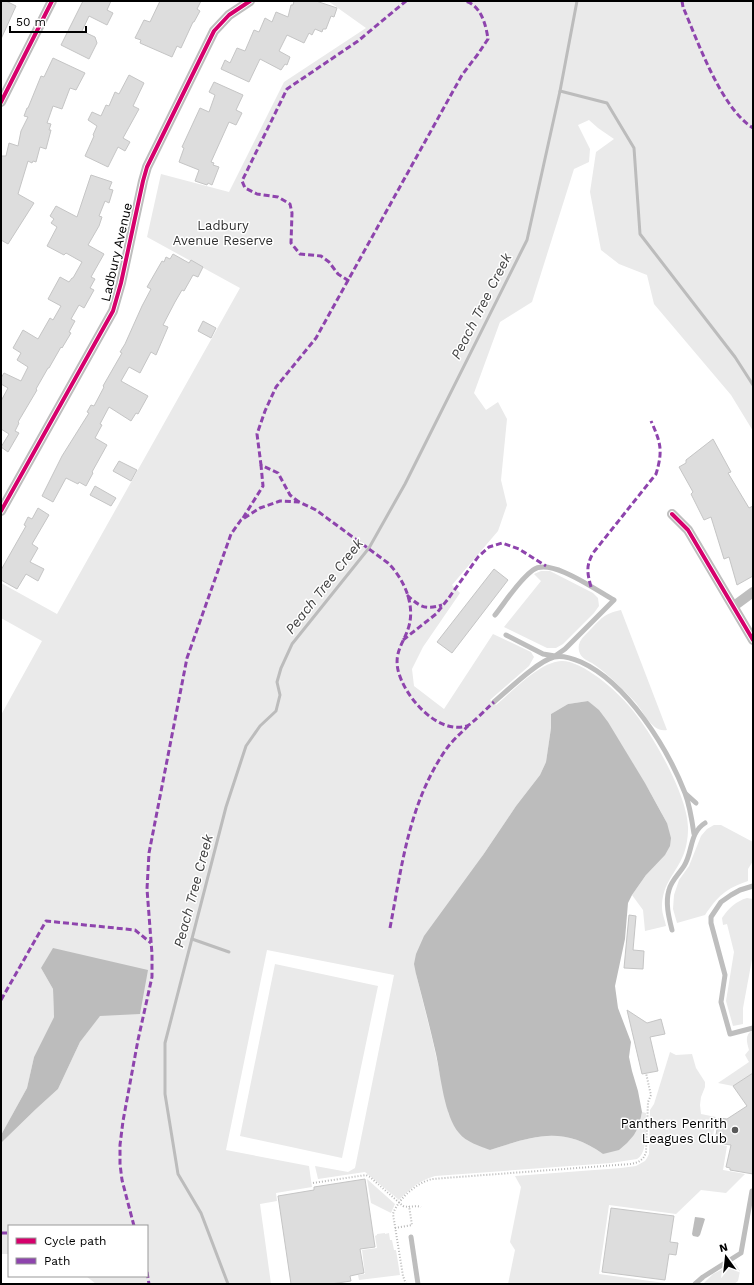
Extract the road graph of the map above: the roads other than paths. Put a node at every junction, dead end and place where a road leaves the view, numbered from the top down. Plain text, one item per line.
1 (52, 1) edge
2 (250, 1) edge
3 (1, 102) edge
4 (1, 511) edge
5 (672, 514) dead end
6 (753, 592) edge
7 (734, 606) junction
8 (495, 614) dead end
9 (506, 636) dead end
10 (753, 640) edge
11 (555, 656) junction
12 (494, 702) dead end
13 (685, 794) junction
14 (696, 803) dead end
15 (705, 823) dead end
16 (694, 834) junction
17 (753, 886) edge
18 (672, 930) dead end
19 (753, 1028) edge
20 (752, 1191) edge
21 (411, 1237) dead end
22 (418, 1284) edge
23 (695, 1284) edge

1 - 3 street
2 - 4 street, Ladbury Avenue
5 - 7 street
6 - 7 street
7 - 10 street
8 - 11 lane
9 - 11 lane
11 - 12 lane
11 - 13 lane
13 - 14 lane
13 - 16 lane
15 - 16 lane
16 - 18 lane
17 - 19 lane
20 - 23 lane
21 - 22 lane

